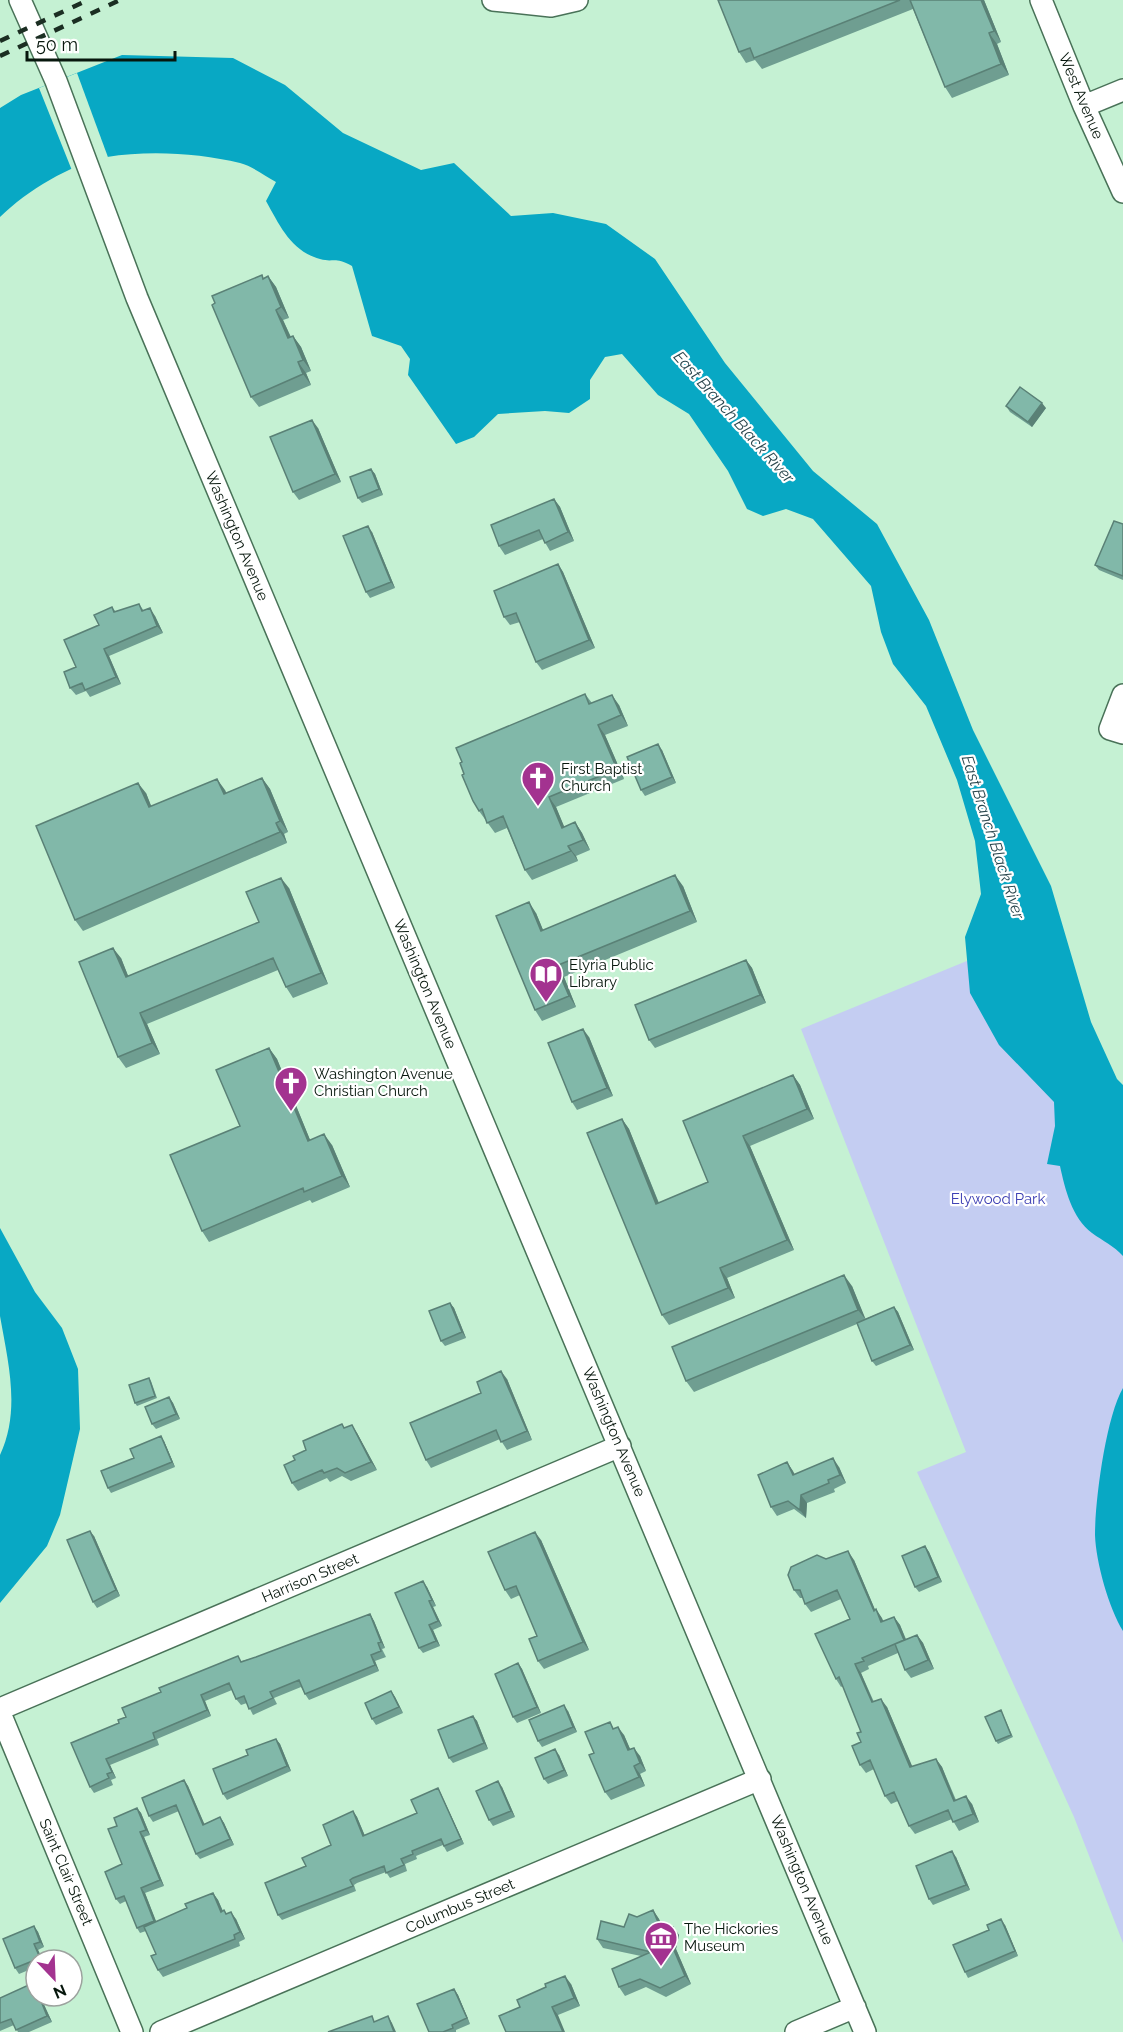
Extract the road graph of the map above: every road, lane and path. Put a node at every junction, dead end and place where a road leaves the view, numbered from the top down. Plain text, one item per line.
1 (20, 0) edge
2 (493, 0) edge
3 (577, 0) edge
4 (1041, 0) edge
5 (1123, 90) edge
6 (1084, 106) junction
7 (1123, 192) edge
8 (1123, 695) edge
9 (1117, 731) edge
10 (620, 1446) junction
11 (0, 1711) edge
12 (760, 1779) junction
13 (855, 2007) junction
14 (132, 2032) edge
15 (160, 2032) edge
16 (796, 2032) edge
17 (865, 2032) edge

1 - 10 street, Washington Avenue
2 - 3 street
4 - 6 street, West Avenue
5 - 6 street
6 - 7 street, West Avenue
8 - 9 street
10 - 11 street, Harrison Street
10 - 12 street, Washington Avenue
11 - 14 street, Saint Clair Street
12 - 13 street, Washington Avenue
12 - 15 street, Columbus Street
13 - 16 street
13 - 17 street, Washington Avenue

